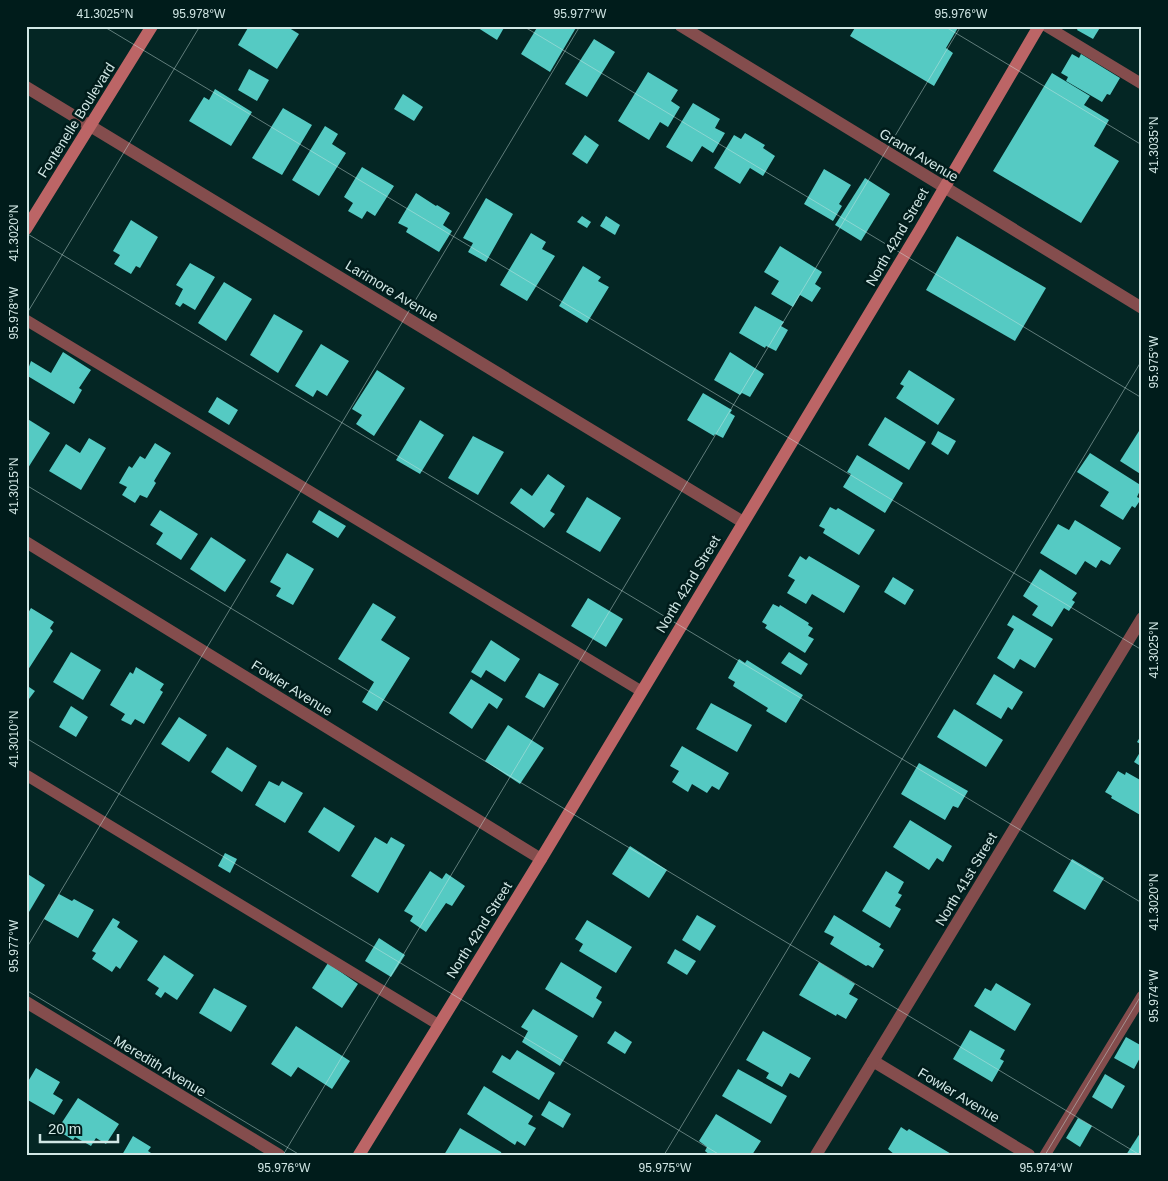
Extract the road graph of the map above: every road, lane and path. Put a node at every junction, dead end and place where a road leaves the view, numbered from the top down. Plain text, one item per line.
1 (152, 26) edge
2 (1039, 26) edge
3 (1046, 26) edge
4 (685, 27) edge
5 (1142, 84) edge
6 (26, 87) edge
7 (90, 126) junction
8 (943, 187) junction
9 (26, 229) edge
10 (1142, 308) edge
11 (26, 320) edge
12 (742, 522) junction
13 (26, 542) edge
14 (1142, 618) edge
15 (641, 691) junction
16 (26, 775) edge
17 (541, 859) junction
18 (1142, 996) edge
19 (26, 1002) edge
20 (438, 1025) junction
21 (873, 1061) junction
22 (279, 1155) edge
23 (359, 1155) edge
24 (816, 1155) edge
25 (1030, 1155) edge
26 (1045, 1155) edge

1 - 7 main road, Fontenelle Boulevard
2 - 8 main road, North 42nd Street
3 - 5 lane
4 - 8 street, Grand Avenue
6 - 7 street, Larimore Avenue
7 - 9 main road, Fontenelle Boulevard
7 - 12 street, Larimore Avenue
8 - 10 street, Grand Avenue
8 - 12 main road, North 42nd Street
11 - 15 lane
12 - 15 main road, North 42nd Street
13 - 17 street, Fowler Avenue
14 - 21 street, North 41st Street
15 - 17 main road, North 42nd Street
16 - 20 lane
17 - 20 main road, North 42nd Street
18 - 26 lane
19 - 22 street, Meredith Avenue
20 - 23 main road, North 42nd Street
21 - 24 street, North 41st Street
21 - 25 street, Fowler Avenue

